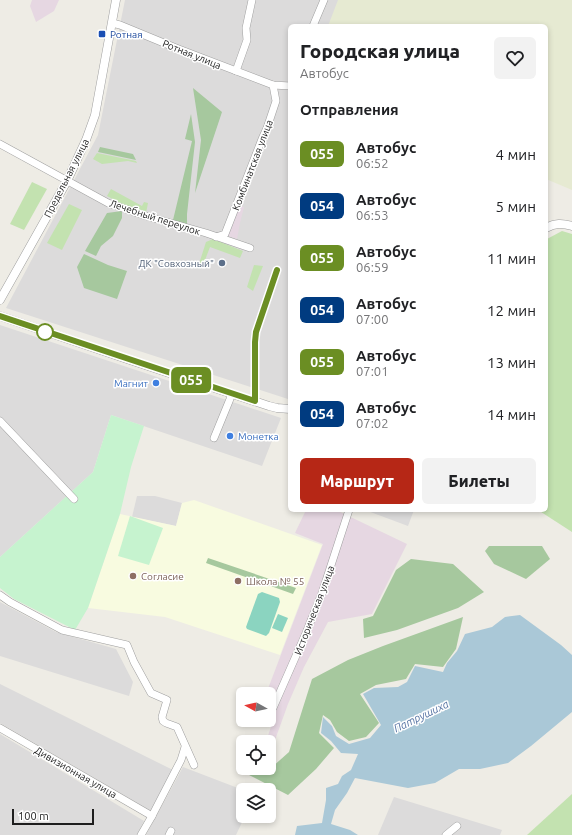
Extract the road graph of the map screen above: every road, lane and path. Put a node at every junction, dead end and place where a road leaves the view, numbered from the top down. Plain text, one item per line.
1 (116, 0) edge
2 (252, 0) edge
3 (324, 0) edge
4 (112, 23) junction
5 (314, 24) edge
6 (236, 71) junction
7 (273, 85) junction
8 (288, 86) edge
9 (0, 144) edge
10 (67, 181) junction
11 (572, 226) edge
12 (548, 227) edge
13 (216, 237) junction
14 (250, 248) dead end
15 (277, 270) dead end
16 (0, 300) edge
17 (0, 316) edge
18 (231, 394) junction
19 (255, 401) junction
20 (288, 409) edge
21 (0, 421) edge
22 (214, 438) dead end
23 (74, 499) dead end
24 (348, 512) edge
25 (0, 595) edge
26 (276, 701) edge
27 (0, 728) edge
28 (185, 747) junction
29 (194, 765) dead end
30 (152, 816) junction
31 (457, 826) dead end
32 (141, 835) edge
33 (446, 835) edge

1 - 4 street, Предельная улица
2 - 6 street
3 - 5 street
4 - 6 street, Ротная улица
4 - 10 street, Предельная улица
6 - 7 street, Ротная улица
7 - 8 street, Ротная улица
7 - 13 street, Комбинатская улица
9 - 10 street, Лечебный переулок
10 - 13 street, Лечебный переулок
10 - 16 street, Предельная улица
11 - 12 street
13 - 14 street, Лечебный переулок
15 - 19 street
17 - 18 street
18 - 19 street
18 - 22 street
19 - 20 street
21 - 23 street
24 - 26 street, Историческая улица
25 - 28 street
27 - 30 street, Дивизионная улица
28 - 29 street
28 - 30 street
30 - 32 street
31 - 33 street

